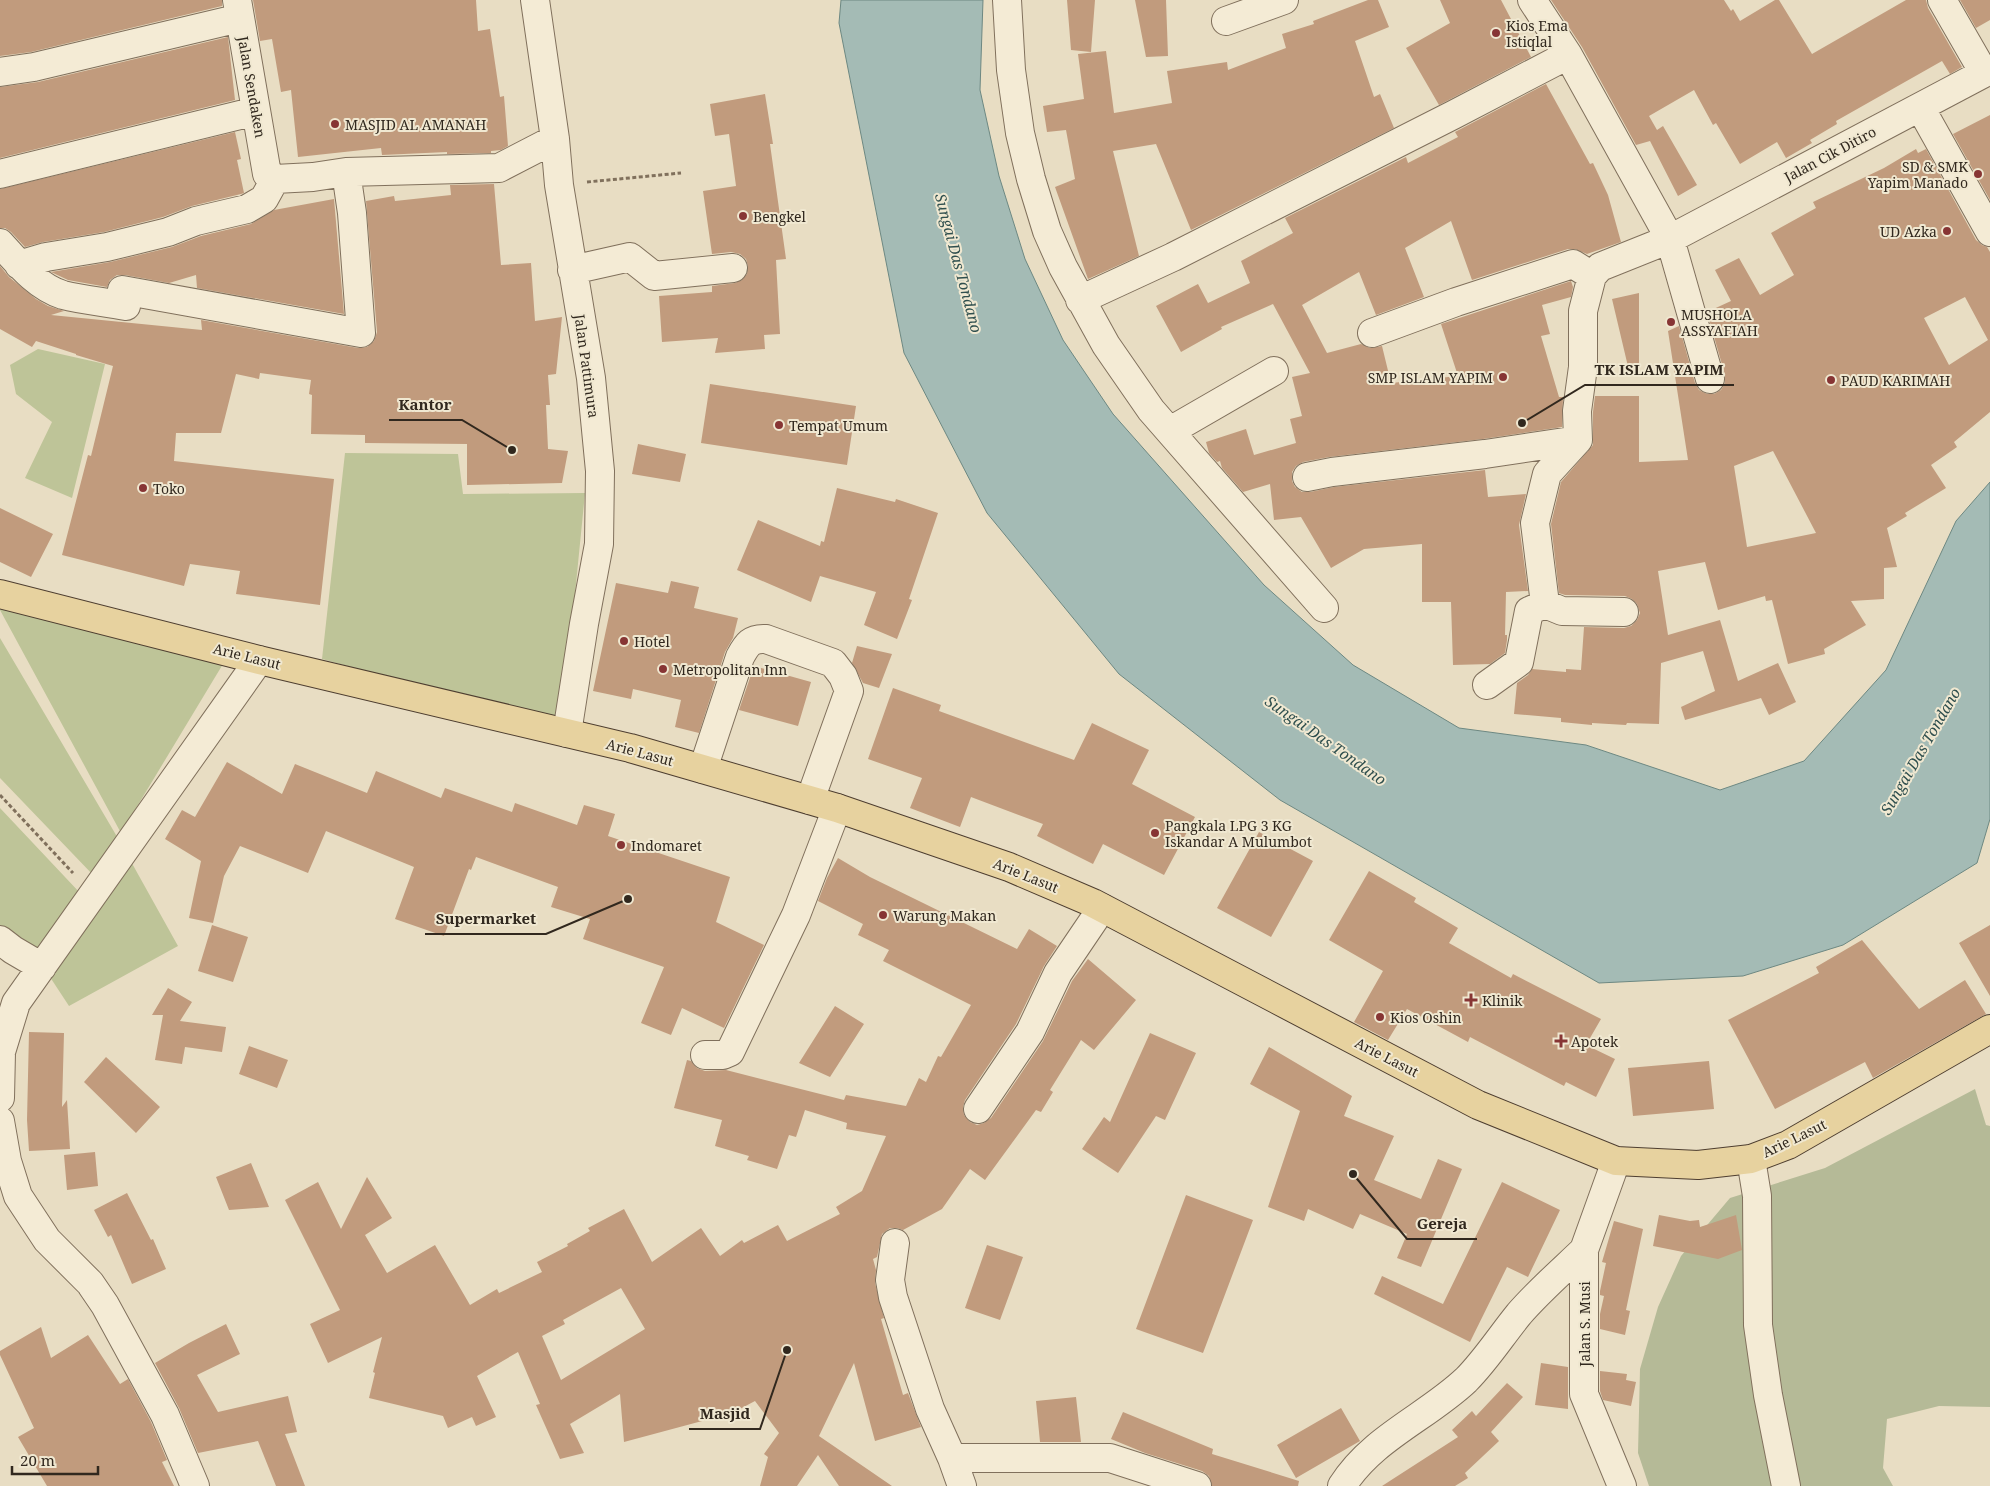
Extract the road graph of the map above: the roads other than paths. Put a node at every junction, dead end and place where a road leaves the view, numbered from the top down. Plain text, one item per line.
1 (535, 0) edge
2 (1007, 0) edge
3 (1284, 0) edge
4 (1532, 0) edge
5 (1942, 0) edge
6 (239, 9) edge
7 (1226, 21) dead end
8 (1568, 55) junction
9 (1987, 71) edge
10 (0, 72) edge
11 (1920, 107) junction
12 (256, 111) junction
13 (555, 138) junction
14 (346, 172) junction
15 (0, 174) edge
16 (271, 177) junction
17 (1990, 232) edge
18 (1670, 239) junction
19 (0, 243) edge
20 (19, 265) junction
21 (733, 268) dead end
22 (572, 270) junction
23 (1592, 276) junction
24 (1080, 300) junction
25 (1372, 333) dead end
26 (1274, 371) dead end
27 (1710, 379) dead end
28 (1170, 431) junction
29 (1578, 440) junction
30 (1307, 478) dead end
31 (0, 594) edge
32 (1545, 604) junction
33 (1324, 608) dead end
34 (1624, 612) dead end
35 (259, 660) junction
36 (1487, 685) dead end
37 (566, 733) junction
38 (703, 769) junction
39 (810, 800) junction
40 (836, 808) junction
41 (1102, 908) junction
42 (0, 940) edge
43 (42, 967) junction
44 (1990, 1029) edge
45 (705, 1055) dead end
46 (0, 1098) edge
47 (978, 1109) dead end
48 (0, 1121) edge
49 (1751, 1159) junction
50 (1616, 1161) junction
51 (895, 1243) dead end
52 (1584, 1250) junction
53 (952, 1458) junction
54 (195, 1486) edge
55 (962, 1486) edge
56 (1197, 1486) edge
57 (1342, 1486) edge
58 (1622, 1486) edge
59 (1786, 1486) edge

1 - 13 street, Jalan Pattimura
2 - 24 street
3 - 7 street
4 - 8 street
5 - 9 street
6 - 10 street
6 - 12 street, Jalan Sendaken
8 - 18 street
8 - 24 street
9 - 11 street, Jalan Cik Ditiro
11 - 17 street
11 - 18 street, Jalan Cik Ditiro
12 - 15 street
12 - 16 street, Jalan Sendaken
13 - 14 street
13 - 22 street, Jalan Pattimura
14 - 16 street
14 - 20 street
16 - 20 street
18 - 23 street, Jalan Cik Ditiro
18 - 27 street
19 - 20 street
21 - 22 street
22 - 37 street, Jalan Pattimura
23 - 25 street
23 - 29 street
24 - 28 street
26 - 28 street
28 - 33 street
29 - 30 street
29 - 32 street
31 - 35 main road, Arie Lasut
32 - 34 street
32 - 36 street
35 - 37 main road, Arie Lasut
35 - 43 street
37 - 38 main road, Arie Lasut
38 - 39 main road, Arie Lasut
38 - 39 street
39 - 40 main road, Arie Lasut
40 - 41 main road, Arie Lasut
40 - 45 street
41 - 47 street
41 - 50 main road, Arie Lasut
42 - 43 street
43 - 46 street
44 - 49 main road, Arie Lasut
48 - 54 street
49 - 50 main road, Arie Lasut
49 - 59 street
50 - 52 street, Jalan S. Musi
51 - 53 street
52 - 57 street
52 - 58 street, Jalan S. Musi
53 - 55 street
53 - 56 street

